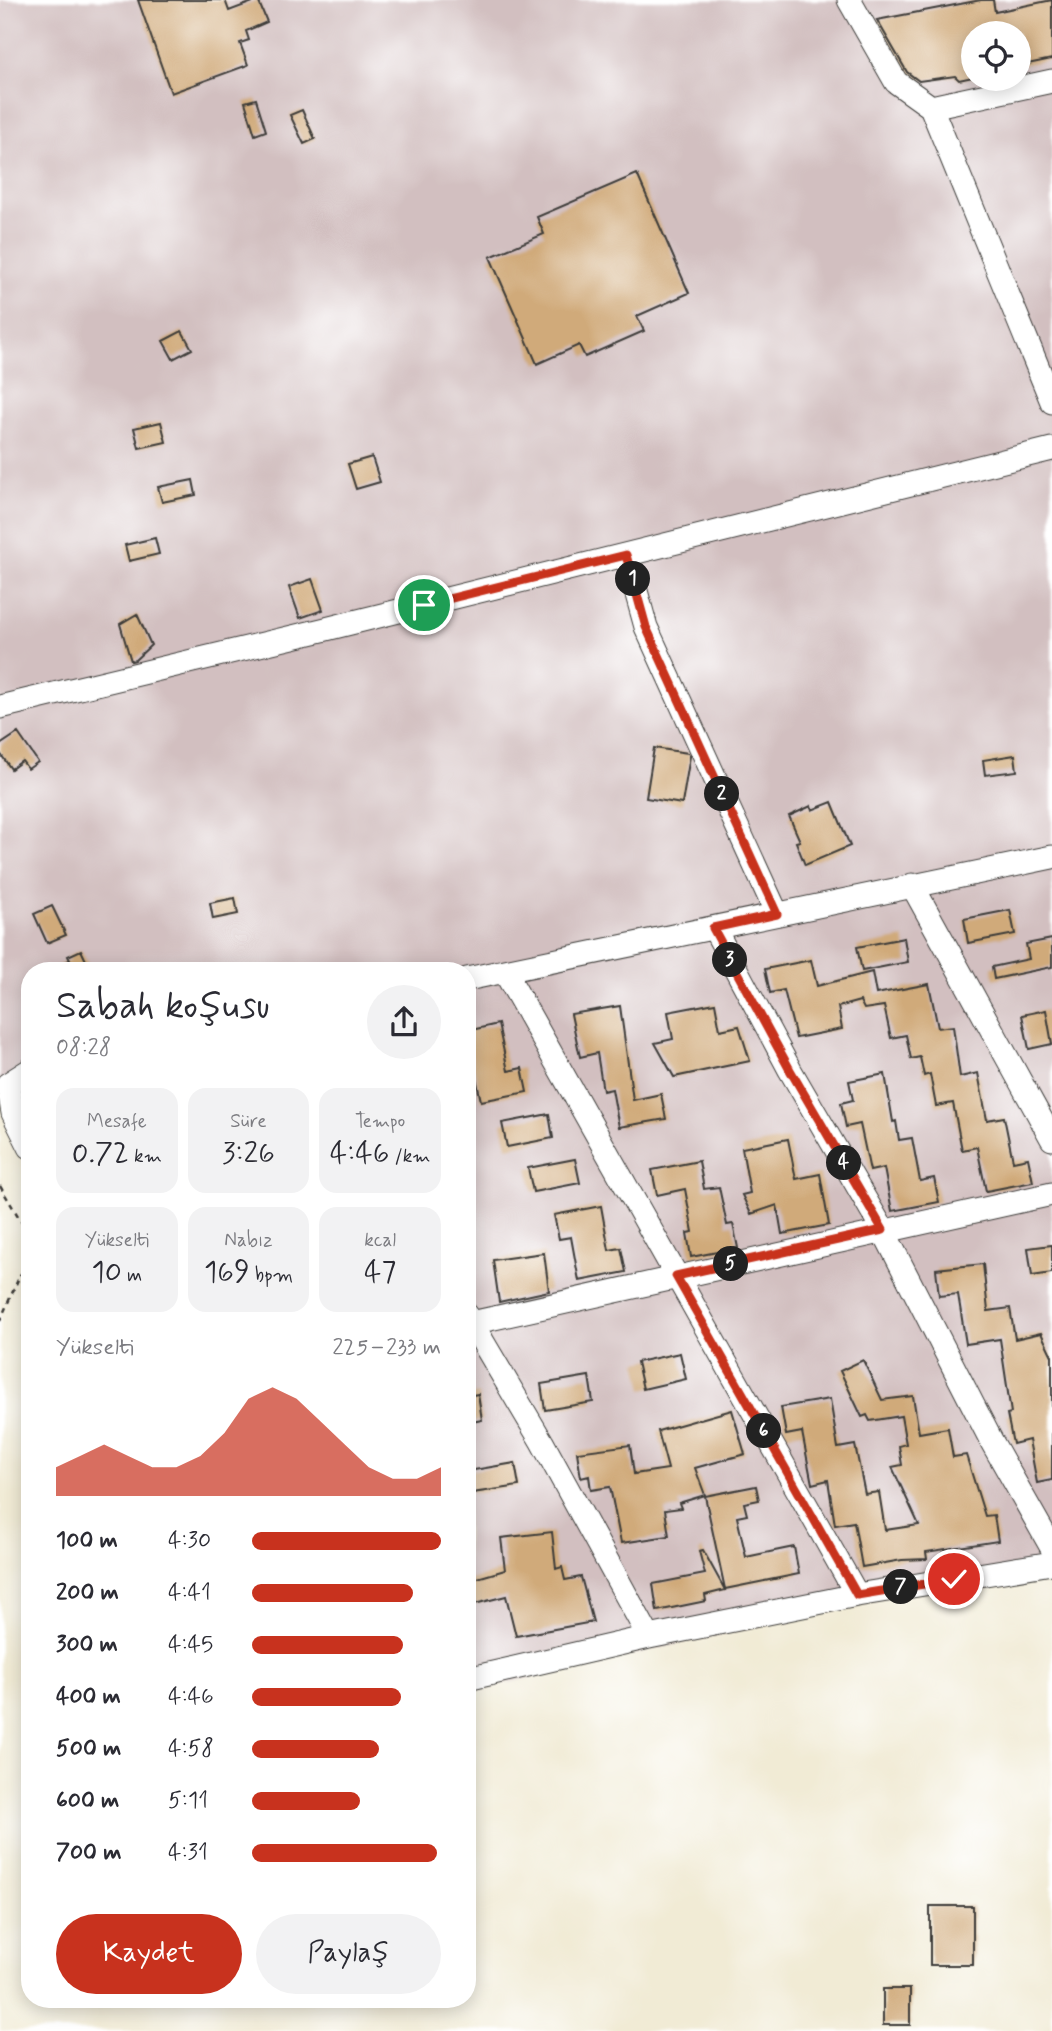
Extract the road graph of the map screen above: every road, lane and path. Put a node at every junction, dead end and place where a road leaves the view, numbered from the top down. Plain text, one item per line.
1 (849, 0) edge
2 (1052, 81) edge
3 (931, 107) junction
4 (1052, 402) edge
5 (1052, 449) edge
6 (626, 555) junction
7 (0, 707) edge
8 (1052, 857) edge
9 (912, 885) junction
10 (777, 914) junction
11 (713, 928) junction
12 (505, 972) junction
13 (476, 977) edge
14 (21, 1076) edge
15 (21, 1129) edge
16 (1052, 1139) edge
17 (0, 1186) edge
18 (1052, 1194) edge
19 (21, 1221) edge
20 (883, 1230) junction
21 (21, 1274) edge
22 (676, 1276) junction
23 (476, 1319) edge
24 (0, 1321) edge
25 (476, 1333) edge
26 (1052, 1548) edge
27 (1052, 1563) edge
28 (857, 1595) junction
29 (649, 1637) junction
30 (476, 1677) edge

1 - 3 street
2 - 3 street
3 - 4 street
5 - 6 street
6 - 7 street
6 - 10 street
8 - 9 street
9 - 10 street
9 - 16 street
10 - 11 street
11 - 12 street
11 - 20 street
12 - 13 street
12 - 22 street
14 - 15 street
17 - 19 path
18 - 20 street
20 - 22 street
20 - 26 street
21 - 24 path
22 - 23 street
22 - 28 street
25 - 29 street
27 - 28 street
28 - 29 street
29 - 30 street

